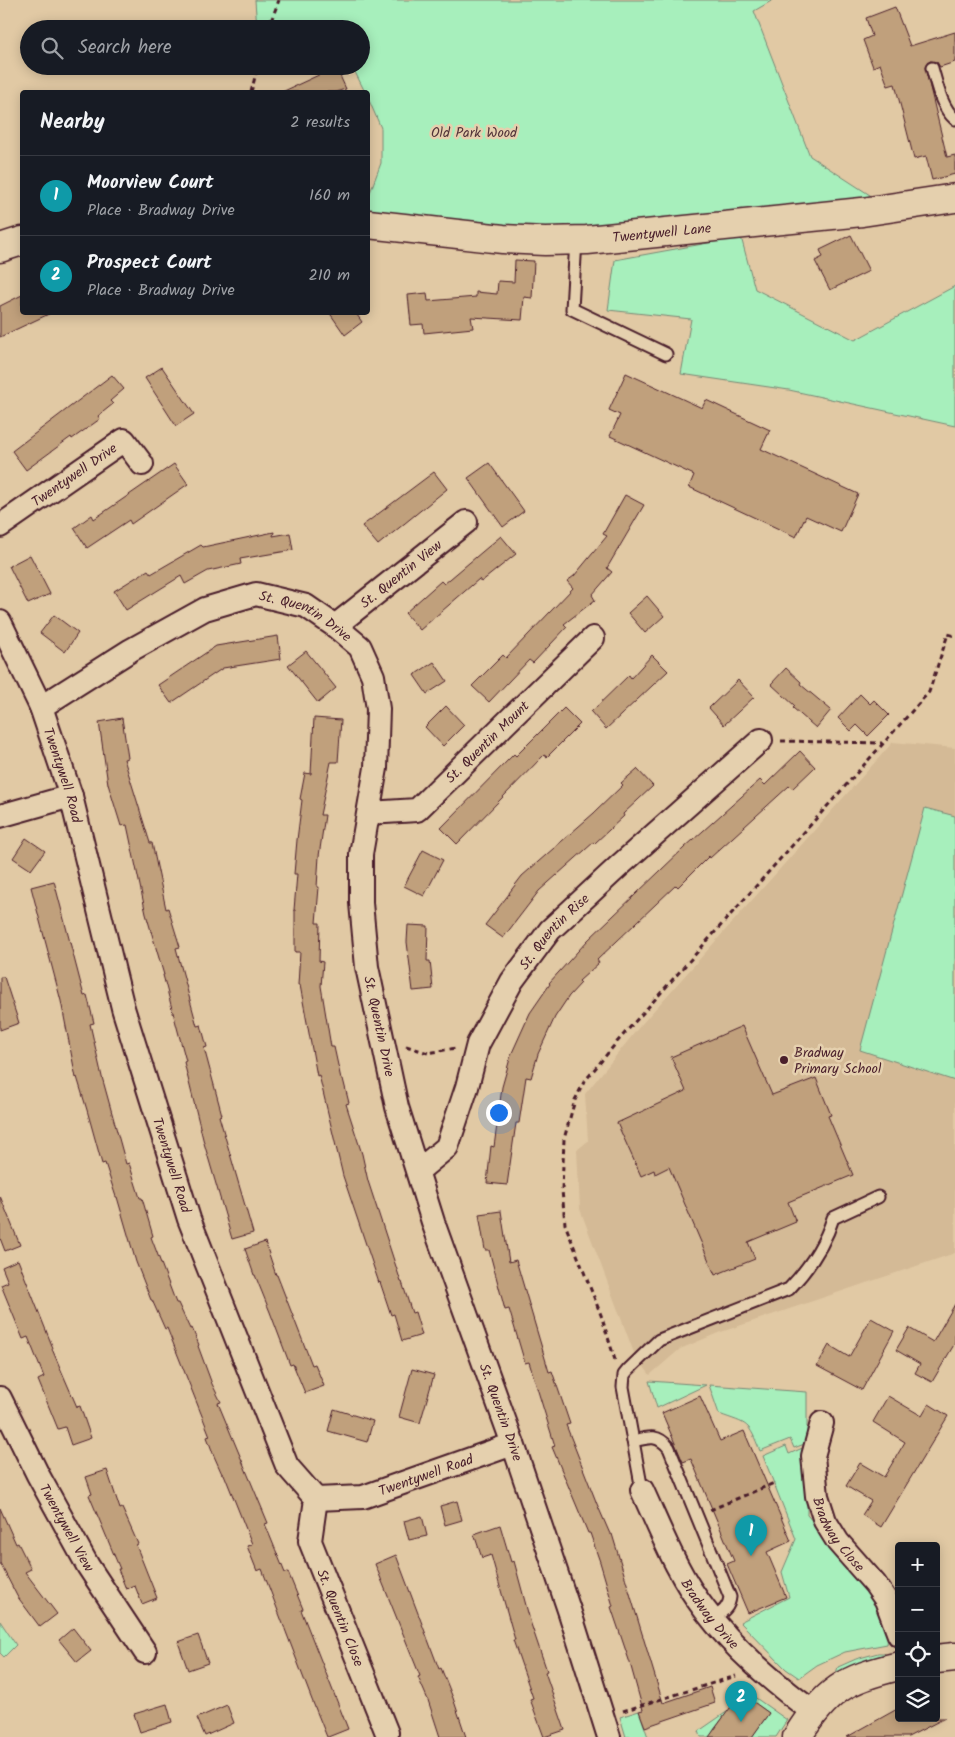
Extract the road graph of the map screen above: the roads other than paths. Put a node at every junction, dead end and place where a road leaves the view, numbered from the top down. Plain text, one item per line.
1 (932, 68) dead end
2 (955, 119) edge
3 (955, 198) edge
4 (370, 224) edge
5 (576, 240) junction
6 (20, 242) edge
7 (0, 248) edge
8 (666, 354) dead end
9 (142, 464) dead end
10 (466, 522) dead end
11 (0, 526) edge
12 (0, 622) edge
13 (335, 626) junction
14 (593, 638) dead end
15 (41, 706) junction
16 (760, 740) road end
17 (71, 796) junction
18 (369, 813) junction
19 (0, 816) edge
20 (418, 1170) junction
21 (878, 1197) dead end
22 (0, 1398) edge
23 (822, 1423) dead end
24 (633, 1442) junction
25 (513, 1444) junction
26 (642, 1490) joint
27 (316, 1498) junction
28 (713, 1619) junction
29 (898, 1632) edge
30 (145, 1652) dead end
31 (955, 1656) edge
32 (940, 1658) edge
33 (895, 1667) edge
34 (813, 1712) junction
35 (606, 1727) edge
36 (387, 1734) dead end
37 (797, 1737) edge

1 - 2 lane
3 - 5 street, Twentywell Lane
4 - 5 street, Twentywell Lane
5 - 8 lane
6 - 7 street
9 - 11 street, Twentywell Drive
10 - 13 street, St. Quentin View
12 - 15 street, Twentywell Road
13 - 15 street, St. Quentin Drive
13 - 18 street, St. Quentin Drive
14 - 18 street, St. Quentin Mount
15 - 17 street, Twentywell Road
16 - 20 street, St. Quentin Rise
17 - 19 street
17 - 27 street, Twentywell Road
18 - 20 street, St. Quentin Drive
20 - 25 street, St. Quentin Drive
21 - 24 lane
22 - 30 street, Twentywell View
23 - 29 street, Bradway Close
24 - 26 lane
24 - 28 lane
25 - 27 street, Twentywell Road
25 - 35 street, St. Quentin Drive
26 - 28 street, Bradway Drive
27 - 36 street, St. Quentin Close
28 - 34 street, Bradway Drive
31 - 32 street
33 - 34 street
34 - 37 street

